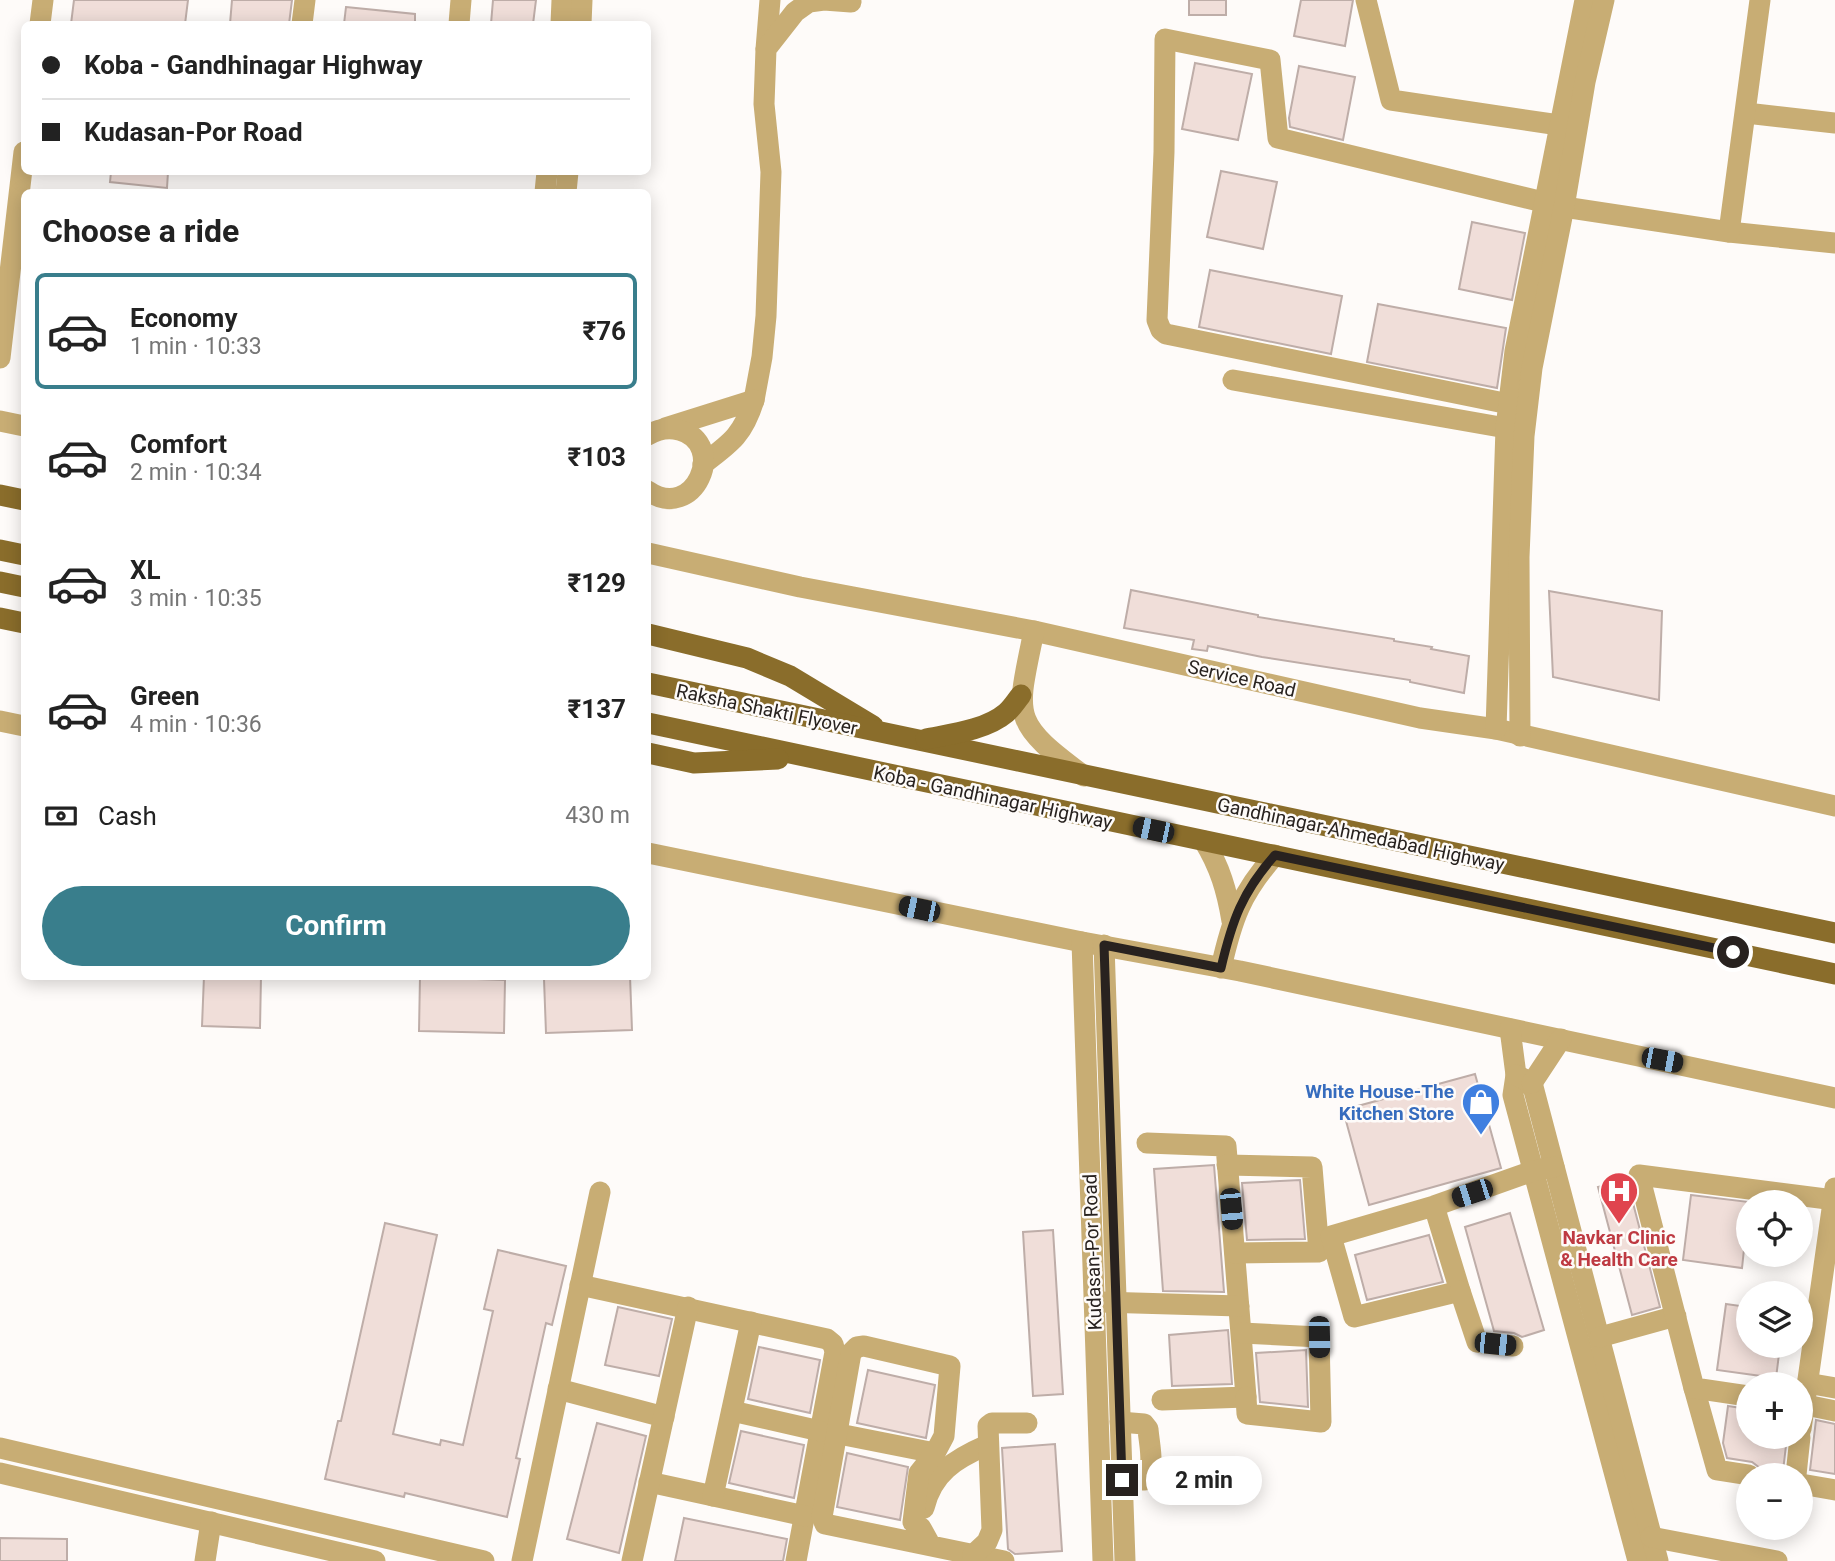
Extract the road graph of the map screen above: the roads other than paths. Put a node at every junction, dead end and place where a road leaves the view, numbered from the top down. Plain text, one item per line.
1 (43, 0) edge
2 (305, 0) edge
3 (461, 0) edge
4 (562, 0) edge
5 (582, 0) edge
6 (770, 0) edge
7 (1366, 0) edge
8 (1585, 0) edge
9 (1604, 0) edge
10 (1760, 0) edge
11 (851, 2) dead end
12 (40, 21) edge
13 (302, 21) edge
14 (459, 21) edge
15 (561, 21) edge
16 (581, 21) edge
17 (766, 49) junction
18 (1746, 113) junction
19 (1835, 123) edge
20 (1559, 125) junction
21 (1554, 204) junction
22 (21, 208) edge
23 (1729, 232) junction
24 (1835, 243) edge
25 (17, 283) edge
26 (0, 358) edge
27 (1233, 380) dead end
28 (754, 400) junction
29 (1509, 404) junction
30 (0, 421) edge
31 (21, 425) edge
32 (1506, 428) junction
33 (656, 432) edge
34 (704, 464) junction
35 (651, 492) edge
36 (0, 495) edge
37 (21, 499) edge
38 (0, 550) edge
39 (21, 554) edge
40 (651, 555) edge
41 (1510, 556) junction
42 (0, 582) edge
43 (21, 586) edge
44 (0, 618) edge
45 (21, 622) edge
46 (1034, 631) junction
47 (651, 635) edge
48 (651, 684) edge
49 (1021, 695) junction
50 (0, 721) edge
51 (651, 724) edge
52 (21, 725) edge
53 (1496, 729) junction
54 (886, 734) junction
55 (1520, 736) junction
56 (917, 741) junction
57 (651, 754) edge
58 (808, 758) junction
59 (1084, 776) junction
60 (1835, 806) edge
61 (1204, 841) junction
62 (651, 854) edge
63 (1275, 855) junction
64 (1232, 921) junction
65 (1835, 933) edge
66 (1082, 942) junction
67 (1104, 945) junction
68 (1221, 968) junction
69 (1835, 974) edge
70 (1510, 1029) junction
71 (1561, 1039) junction
72 (1524, 1079) junction
73 (1835, 1098) edge
74 (1110, 1121) junction
75 (1088, 1122) junction
76 (1147, 1143) dead end
77 (1227, 1164) junction
78 (1555, 1167) junction
79 (1533, 1171) junction
80 (600, 1192) dead end
81 (1834, 1196) edge
82 (1434, 1206) junction
83 (1235, 1252) junction
84 (1829, 1273) edge
85 (580, 1284) junction
86 (1460, 1291) junction
87 (1105, 1302) junction
88 (1239, 1306) junction
89 (688, 1307) junction
90 (1826, 1315) edge
91 (1676, 1316) junction
92 (751, 1322) junction
93 (1242, 1333) junction
94 (1600, 1337) junction
95 (1513, 1346) dead end
96 (1810, 1372) edge
97 (1813, 1384) edge
98 (1694, 1388) junction
99 (1835, 1388) edge
100 (558, 1389) junction
101 (1736, 1394) edge
102 (1246, 1397) junction
103 (1162, 1400) dead end
104 (1813, 1407) edge
105 (732, 1411) junction
106 (1835, 1411) edge
107 (664, 1417) junction
108 (1120, 1422) junction
109 (1027, 1423) dead end
110 (830, 1432) junction
111 (987, 1445) junction
112 (0, 1448) edge
113 (935, 1453) junction
114 (0, 1473) edge
115 (1736, 1473) edge
116 (1100, 1480) junction
117 (1122, 1480) junction
118 (649, 1482) junction
119 (1813, 1486) edge
120 (1835, 1490) edge
121 (713, 1496) junction
122 (804, 1516) junction
123 (211, 1522) junction
124 (1651, 1537) junction
125 (389, 1538) junction
126 (935, 1548) edge
127 (972, 1555) junction
128 (205, 1561) edge
129 (375, 1561) edge
130 (386, 1561) edge
131 (484, 1561) edge
132 (522, 1561) edge
133 (632, 1561) edge
134 (796, 1561) edge
135 (1004, 1561) edge
136 (1103, 1561) edge
137 (1125, 1561) edge
138 (1638, 1561) edge
139 (1658, 1561) edge
140 (1777, 1561) edge

1 - 12 street
2 - 13 street
3 - 14 street
4 - 15 street
5 - 16 street
6 - 17 street
7 - 20 street
8 - 20 street
9 - 21 street
10 - 18 street
11 - 17 street
17 - 28 street
18 - 19 street
18 - 23 street
20 - 21 street
21 - 23 street
21 - 29 street
21 - 29 street
21 - 41 street
22 - 25 street
23 - 24 street
25 - 26 street
27 - 32 street
28 - 33 street
28 - 34 street
29 - 32 street
30 - 31 street
32 - 41 street
33 - 34 street
34 - 35 street
36 - 37 main road
38 - 39 main road
40 - 46 street, Service Road
41 - 53 street
41 - 55 street
42 - 43 main road
44 - 45 main road
46 - 49 street
46 - 53 street, Service Road
47 - 54 main road
48 - 54 main road, Raksha Shakti Flyover
49 - 56 main road
49 - 59 street
50 - 52 street
51 - 58 main road, Raksha Shakti Flyover
53 - 55 street, Service Road
54 - 56 main road, Gandhinagar-Ahmedabad Highway
55 - 60 street, Service Road
56 - 59 main road, Gandhinagar-Ahmedabad Highway
57 - 58 main road
58 - 61 main road, Koba - Gandhinagar Highway
59 - 65 main road, Gandhinagar-Ahmedabad Highway
61 - 63 main road, Koba - Gandhinagar Highway
61 - 64 street
62 - 66 street
63 - 64 street
63 - 69 main road, Koba - Gandhinagar Highway
64 - 68 street
66 - 67 street
66 - 75 street, Kudasan-Por Road
67 - 68 street
67 - 74 street, Kudasan-Por Road
68 - 70 street
70 - 71 street
70 - 72 street
71 - 72 street
71 - 73 street
72 - 78 street
72 - 79 street
74 - 75 street
74 - 87 street, Kudasan-Por Road
75 - 87 street, Kudasan-Por Road
76 - 77 street
77 - 83 street
77 - 83 street
78 - 79 street
78 - 94 street
79 - 82 street
79 - 138 street
80 - 85 street
81 - 84 street
81 - 91 street
82 - 86 street
82 - 86 street
83 - 88 street
84 - 90 street
85 - 89 street
85 - 100 street
86 - 95 street
87 - 88 street
87 - 108 street, Kudasan-Por Road
87 - 116 street, Kudasan-Por Road
88 - 93 street
89 - 92 street
89 - 107 street
90 - 96 street
91 - 94 street
91 - 98 street
92 - 105 street
92 - 110 street
93 - 102 street
93 - 102 street
94 - 124 street
97 - 99 street
98 - 101 street
98 - 115 street
100 - 107 street
100 - 132 street
102 - 103 street
104 - 106 street
105 - 110 street
105 - 121 street
107 - 118 street
108 - 117 street, Kudasan-Por Road
108 - 117 street
109 - 111 street
110 - 113 street
110 - 113 street
110 - 122 street
110 - 126 street
111 - 126 street
111 - 127 street
112 - 125 street
113 - 126 street
114 - 123 street
116 - 117 street
116 - 136 street, Kudasan-Por Road
117 - 137 street, Kudasan-Por Road
118 - 121 street
118 - 133 street
119 - 120 street
121 - 122 street
122 - 134 street
123 - 128 street
123 - 129 street
124 - 139 street
124 - 140 street
125 - 130 street
125 - 131 street
126 - 127 street
127 - 135 street

